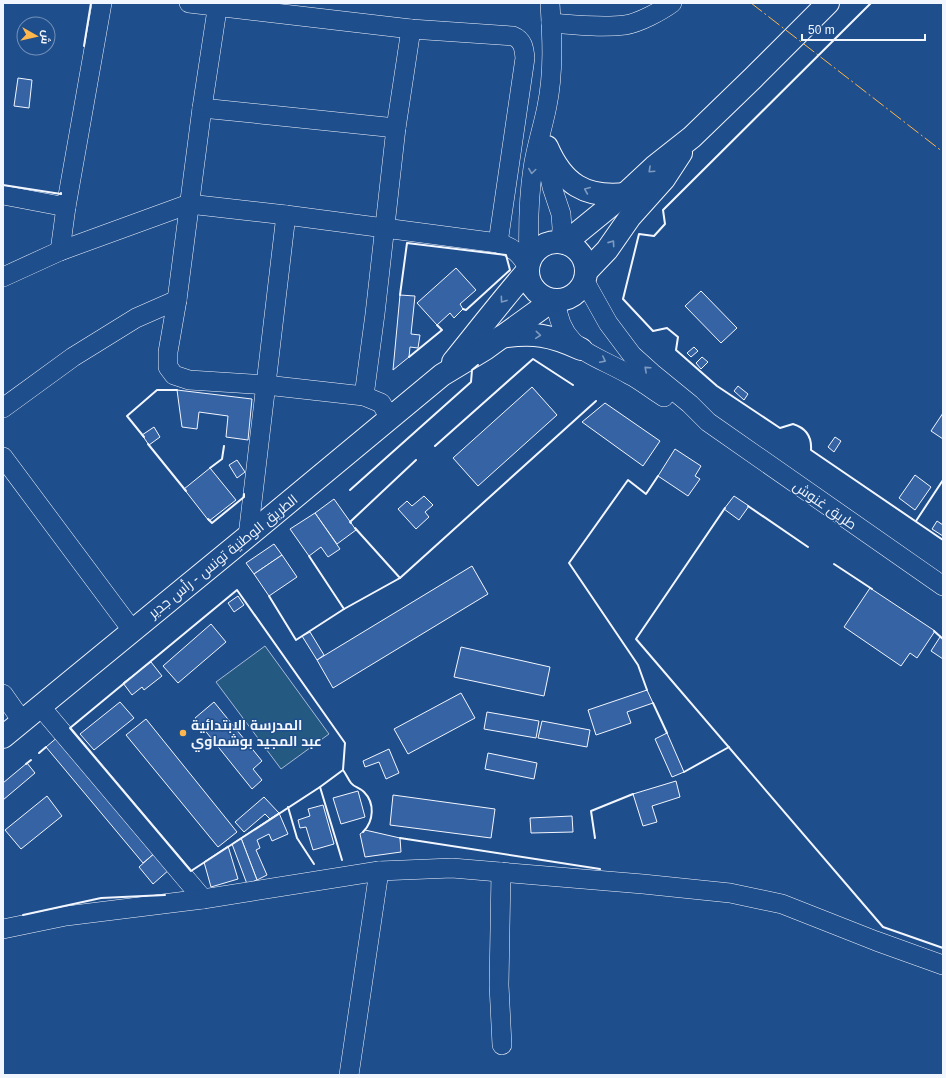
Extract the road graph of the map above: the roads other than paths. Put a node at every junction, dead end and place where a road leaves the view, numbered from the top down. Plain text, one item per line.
1 (102, 3) edge
2 (189, 3) edge
3 (550, 3) edge
4 (672, 3) edge
5 (828, 3) edge
6 (217, 5) edge
7 (551, 23) junction
8 (411, 28) junction
9 (547, 106) junction
10 (202, 108) junction
11 (396, 128) junction
12 (692, 137) junction
13 (547, 147) junction
14 (625, 194) junction
15 (3, 195) edge
16 (189, 204) junction
17 (66, 207) junction
18 (286, 215) junction
19 (384, 228) junction
20 (498, 243) junction
21 (563, 243) junction
22 (60, 251) junction
23 (528, 267) junction
24 (585, 276) junction
25 (3, 277) edge
26 (177, 300) junction
27 (554, 301) junction
28 (500, 338) junction
29 (581, 349) junction
30 (442, 375) junction
31 (266, 385) junction
32 (364, 396) junction
33 (3, 408) edge
34 (390, 418) junction
35 (708, 422) junction
36 (3, 457) edge
37 (248, 536) junction
38 (943, 586) edge
39 (132, 630) junction
40 (3, 694) edge
41 (40, 706) junction
42 (22, 721) junction
43 (3, 737) edge
44 (379, 871) junction
45 (501, 872) junction
46 (203, 899) junction
47 (3, 929) edge
48 (943, 965) edge
49 (502, 1045) dead end
50 (349, 1075) edge

1 - 17 street
2 - 6 street
3 - 7 street
4 - 7 street
5 - 12 main road
6 - 8 street
6 - 10 street
7 - 9 street
8 - 11 street
8 - 20 street
9 - 13 street
9 -> 23 street
10 - 11 street
10 - 16 street
11 - 19 street
12 -> 14 main road
24 -> 12 main road
14 -> 13 main road
13 - 21 street
14 - 21 main road
15 - 17 street
16 - 18 street
16 - 22 street
16 - 26 street
17 - 22 street
18 - 19 street
18 - 31 street
19 - 20 street
19 - 32 street
20 - 23 street
21 - 23 main road
21 - 24 main road
22 - 25 street
23 - 27 main road
23 -> 30 main road, الطريق الوطنية تونس - رأس جدير
24 - 27 main road
35 -> 24 street
26 - 31 street
26 - 33 street
27 - 28 main road, الطريق الوطنية تونس - رأس جدير
27 - 29 street
28 -> 29 main road
28 - 30 main road, الطريق الوطنية تونس - رأس جدير
29 -> 35 street
30 - 34 main road, الطريق الوطنية تونس - رأس جدير
31 - 32 street
31 - 37 street
32 - 34 street
34 - 37 main road, الطريق الوطنية تونس - رأس جدير
35 - 38 street, طريق غنوش
36 - 39 street
37 - 39 main road, الطريق الوطنية تونس - رأس جدير
39 - 41 main road, الطريق الوطنية تونس - رأس جدير
40 - 42 street
41 - 42 main road, الطريق الوطنية تونس - رأس جدير
41 - 46 street
42 - 43 main road, الطريق الوطنية تونس - رأس جدير
44 - 45 street
44 - 46 street
44 - 50 street
45 - 48 street
45 - 49 street
46 - 47 street

